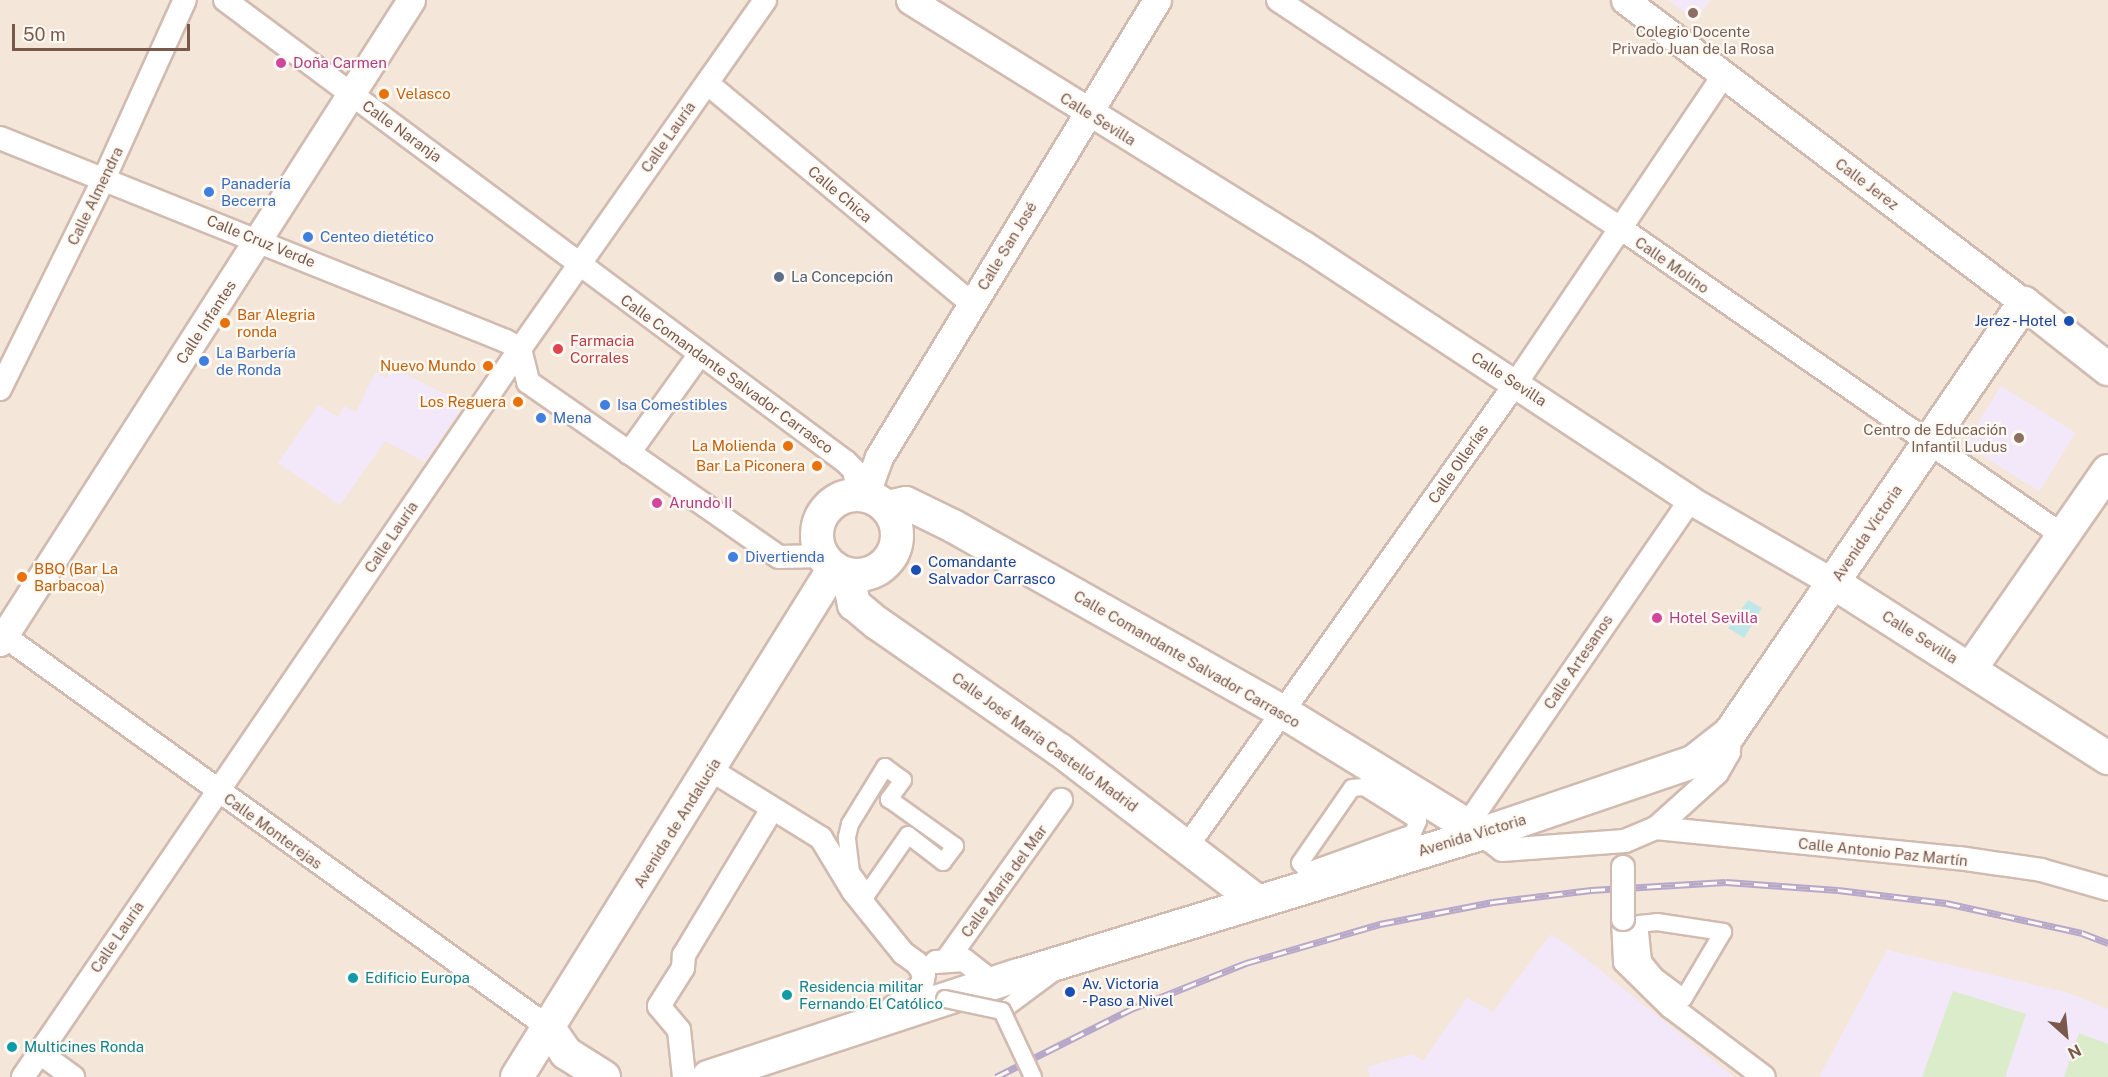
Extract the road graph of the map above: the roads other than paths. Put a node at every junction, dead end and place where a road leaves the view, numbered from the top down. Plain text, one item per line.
1 (185, 0) edge
2 (225, 0) edge
3 (411, 0) edge
4 (765, 0) edge
5 (910, 0) edge
6 (1157, 0) edge
7 (1278, 0) edge
8 (1625, 0) edge
9 (1724, 75) junction
10 (707, 83) junction
11 (351, 94) junction
12 (1086, 113) junction
13 (0, 138) edge
14 (104, 179) junction
15 (1619, 227) junction
16 (258, 240) junction
17 (581, 261) junction
18 (2024, 303) junction
19 (973, 305) junction
20 (520, 349) junction
21 (700, 354) junction
22 (2108, 369) edge
23 (1516, 383) junction
24 (0, 389) edge
25 (1928, 442) junction
26 (629, 453) junction
27 (2108, 471) edge
28 (870, 499) junction
29 (1690, 500) junction
30 (2062, 535) junction
31 (835, 566) junction
32 (1834, 583) junction
33 (1, 637) edge
34 (1971, 668) junction
35 (1283, 712) junction
36 (1730, 733) junction
37 (2108, 758) edge
38 (1693, 762) junction
39 (885, 767) joint
40 (711, 770) junction
41 (218, 791) junction
42 (1696, 793) junction
43 (1061, 800) dead end
44 (772, 809) junction
45 (1419, 822) joint
46 (1656, 828) junction
47 (1474, 830) junction
48 (1625, 841) junction
49 (1186, 848) junction
50 (2108, 889) edge
51 (1257, 901) junction
52 (1723, 932) joint
53 (946, 961) junction
54 (917, 963) junction
55 (998, 997) junction
56 (868, 1023) junction
57 (548, 1027) junction
58 (40, 1053) junction
59 (23, 1077) edge
60 (73, 1077) edge
61 (518, 1077) edge
62 (604, 1077) edge
63 (684, 1077) edge
64 (708, 1077) edge
65 (1033, 1077) edge
66 (1764, 1077) edge

1 - 14 street, Calle Almendra
2 - 11 street, Calle Naranja
3 - 11 street, Calle Infantes
4 - 10 street, Calle Lauría
5 - 12 street, Calle Sevilla
6 - 12 street, Calle San José
7 - 15 street, Calle Molino
8 - 9 street, Calle Jerez
9 - 15 street, Calle Ollerías
9 - 18 street, Calle Jerez
10 - 17 street, Calle Lauría
10 - 19 street, Calle Chica
11 - 16 street, Calle Infantes
11 - 17 street, Calle Naranja
12 - 19 street, Calle San José
12 - 23 street, Calle Sevilla
13 - 14 street, Calle Cruz Verde
14 - 16 street, Calle Cruz Verde
14 - 24 street, Calle Almendra
15 - 23 street, Calle Ollerías
15 - 25 street, Calle Molino
16 - 20 street, Calle Cruz Verde
16 - 33 street, Calle Infantes
17 - 20 street, Calle Lauría
17 - 21 street, Calle Comandante Salvador Carrasco
18 - 22 main road, Calle Jerez
18 - 25 main road, Avenida Victoria
19 - 28 street, Calle San José
20 - 26 street
20 - 41 street, Calle Lauría
21 - 26 street
21 - 28 street, Calle Comandante Salvador Carrasco
23 - 29 street, Calle Sevilla
23 - 35 street, Calle Ollerías
25 - 30 street, Calle Molino
25 - 32 main road, Avenida Victoria
26 - 31 street
27 - 30 main road
28 - 31 main road
28 - 31 main road
28 - 35 main road, Calle Comandante Salvador Carrasco
29 - 32 street, Calle Sevilla
29 - 47 street, Calle Artesanos
30 - 34 main road
31 - 40 main road, Avenida de Andalucía
31 - 49 main road, Calle José María Castelló Madrid
32 - 34 main road, Calle Sevilla
32 - 36 main road, Avenida Victoria
33 - 41 street, Calle Monterejas
34 - 37 main road, Calle Sevilla
35 - 47 main road, Calle Comandante Salvador Carrasco
35 - 49 street, Calle Ollerías
36 - 38 main road, Avenida Victoria
36 - 42 street
38 - 42 street
38 - 47 main road, Avenida Victoria
39 - 39 street
40 - 44 street
40 - 57 main road, Avenida de Andalucía
41 - 57 street, Calle Monterejas
41 - 58 street, Calle Lauría
42 - 46 street
43 - 53 street, Calle María del Mar
44 - 54 street
44 - 63 street
45 - 45 street
46 - 48 street
46 - 50 street, Calle Antonio Paz Martín
47 - 48 street
47 - 51 main road, Avenida Victoria
48 - 66 street, bridge
49 - 51 main road, Calle José María Castelló Madrid
51 - 55 main road, Avenida Victoria
52 - 52 street
53 - 54 street
53 - 55 street
54 - 56 street
55 - 56 main road, Avenida Victoria
55 - 65 street, bridge
56 - 64 main road, Avenida Victoria
57 - 61 main road, Avenida de Andalucía
57 - 62 main road
58 - 59 street, Calle Lauría
58 - 60 street

